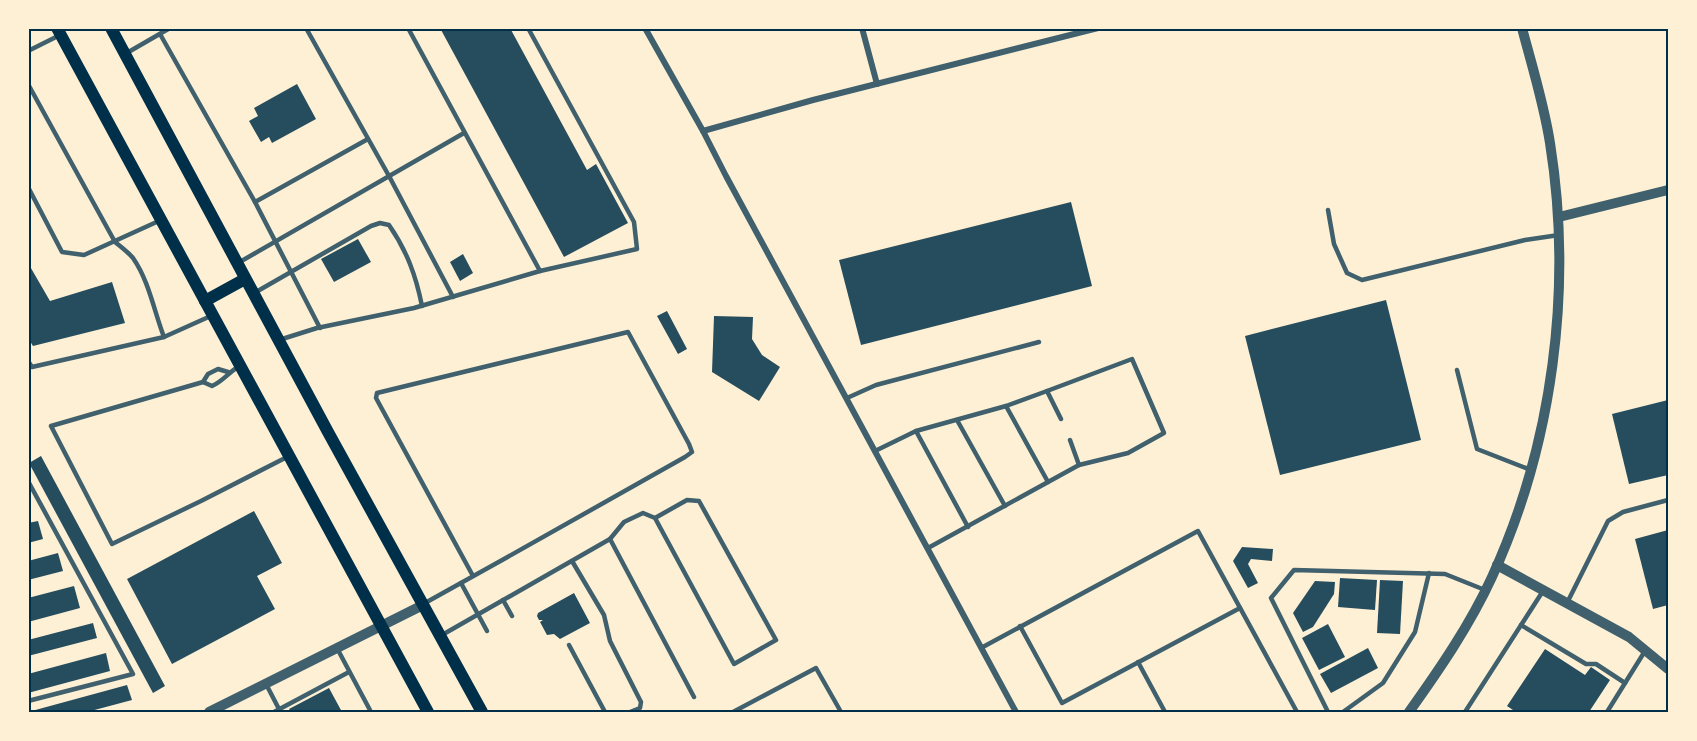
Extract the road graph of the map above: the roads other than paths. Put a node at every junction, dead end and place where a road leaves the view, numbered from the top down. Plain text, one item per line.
1 (111, 28) edge
2 (170, 28) edge
3 (306, 28) edge
4 (408, 28) edge
5 (528, 28) edge
6 (645, 28) edge
7 (862, 28) edge
8 (1098, 28) edge
9 (1522, 28) edge
10 (1075, 31) edge
11 (58, 32) edge
12 (160, 34) junction
13 (28, 51) edge
14 (125, 54) junction
15 (28, 84) edge
16 (877, 84) junction
17 (703, 131) junction
18 (464, 133) junction
19 (368, 139) junction
20 (389, 176) junction
21 (28, 187) edge
22 (1668, 190) edge
23 (255, 202) junction
24 (1328, 210) dead end
25 (1559, 217) junction
26 (161, 220) junction
27 (1559, 235) junction
28 (115, 242) junction
29 (276, 242) junction
30 (237, 264) junction
31 (291, 271) junction
32 (540, 272) junction
33 (245, 279) junction
34 (254, 293) junction
35 (453, 297) junction
36 (205, 301) junction
37 (422, 306) junction
38 (213, 315) junction
39 (320, 328) junction
40 (164, 337) junction
41 (279, 340) junction
42 (1039, 342) dead end
43 (28, 361) edge
44 (241, 366) junction
45 (1456, 370) dead end
46 (228, 372) junction
47 (203, 382) junction
48 (1047, 391) junction
49 (847, 398) junction
50 (1006, 406) junction
51 (1061, 419) dead end
52 (957, 420) junction
53 (916, 431) junction
54 (1070, 440) dead end
55 (875, 451) junction
56 (289, 456) junction
57 (1079, 465) junction
58 (1531, 470) junction
59 (28, 481) edge
60 (1048, 482) junction
61 (1668, 500) edge
62 (1005, 506) junction
63 (655, 518) junction
64 (968, 527) junction
65 (610, 539) junction
66 (928, 548) junction
67 (572, 561) junction
68 (1497, 565) junction
69 (1429, 573) junction
70 (473, 576) junction
71 (462, 583) junction
72 (1485, 590) junction
73 (1544, 590) junction
74 (503, 600) junction
75 (1567, 603) junction
76 (423, 605) junction
77 (1240, 608) junction
78 (478, 614) junction
79 (512, 616) dead end
80 (1521, 625) junction
81 (381, 626) junction
82 (1020, 626) junction
83 (487, 631) dead end
84 (440, 636) junction
85 (569, 645) dead end
86 (336, 647) junction
87 (981, 648) junction
88 (1645, 650) junction
89 (1138, 662) junction
90 (1668, 669) edge
91 (350, 672) junction
92 (1625, 683) junction
93 (266, 684) junction
94 (694, 697) dead end
95 (28, 700) edge
96 (209, 712) edge
97 (278, 712) edge
98 (371, 712) edge
99 (428, 712) edge
100 (482, 712) edge
101 (605, 712) edge
102 (630, 712) edge
103 (733, 712) edge
104 (841, 712) edge
105 (1016, 712) edge
106 (1165, 712) edge
107 (1297, 712) edge
108 (1328, 712) edge
109 (1343, 712) edge
110 (1409, 712) edge
111 (1465, 712) edge
112 (1607, 712) edge

1 - 14 main road
2 - 12 lane
3 - 19 lane
4 - 18 lane
5 - 32 lane
6 - 17 street
7 - 16 street
8 - 10 street
9 - 25 street
10 - 16 street
11 - 13 lane
11 - 26 main road
12 - 14 lane
12 - 23 lane
14 - 30 main road
15 - 28 lane
16 - 17 street
17 - 49 street
18 - 20 lane
18 - 32 lane
19 - 20 lane
19 - 23 lane
20 - 29 lane
20 - 35 lane
21 - 28 lane
22 - 25 street
23 - 29 lane
24 - 27 lane
25 - 27 street
26 - 28 lane
26 - 36 main road
27 - 58 street
28 - 40 lane
29 - 30 lane
29 - 31 lane
30 - 33 main road
31 - 34 lane
31 - 37 lane
31 - 39 lane
32 - 35 lane
33 - 34 main road
33 - 36 main road
34 - 41 main road
35 - 37 lane
36 - 38 main road
37 - 39 lane
38 - 40 lane
38 - 44 main road
39 - 41 lane
40 - 43 lane
41 - 76 main road
42 - 49 lane
44 - 46 lane
44 - 56 main road
45 - 58 lane
46 - 47 lane
46 - 47 lane
47 - 56 lane
48 - 50 lane
48 - 51 lane
48 - 57 lane
49 - 55 street
50 - 52 lane
50 - 60 lane
52 - 53 lane
52 - 62 lane
53 - 55 lane
53 - 64 lane
54 - 57 lane
55 - 66 street
56 - 81 main road
57 - 60 lane
58 - 68 street
59 - 95 lane
60 - 62 lane
61 - 75 lane
62 - 64 lane
63 - 63 lane
63 - 65 lane
64 - 66 lane
65 - 67 lane
65 - 94 lane
66 - 87 street
67 - 74 lane
67 - 102 lane
68 - 72 street
68 - 73 street
69 - 72 lane
69 - 108 lane
69 - 109 lane
70 - 70 lane
70 - 71 lane
71 - 76 lane
71 - 78 lane
72 - 110 street
73 - 75 street
73 - 80 lane
74 - 78 lane
74 - 79 lane
75 - 88 street
76 - 81 street
76 - 84 main road
77 - 82 lane
77 - 89 lane
77 - 107 lane
78 - 83 lane
78 - 84 lane
80 - 92 lane
80 - 111 lane
81 - 86 street
81 - 99 main road
82 - 87 lane
82 - 89 lane
84 - 100 main road
85 - 101 lane
86 - 91 lane
86 - 93 street
87 - 105 street
88 - 90 street
88 - 92 lane
89 - 106 lane
91 - 97 lane
91 - 98 lane
92 - 112 lane
93 - 96 street
93 - 97 lane
103 - 104 lane

